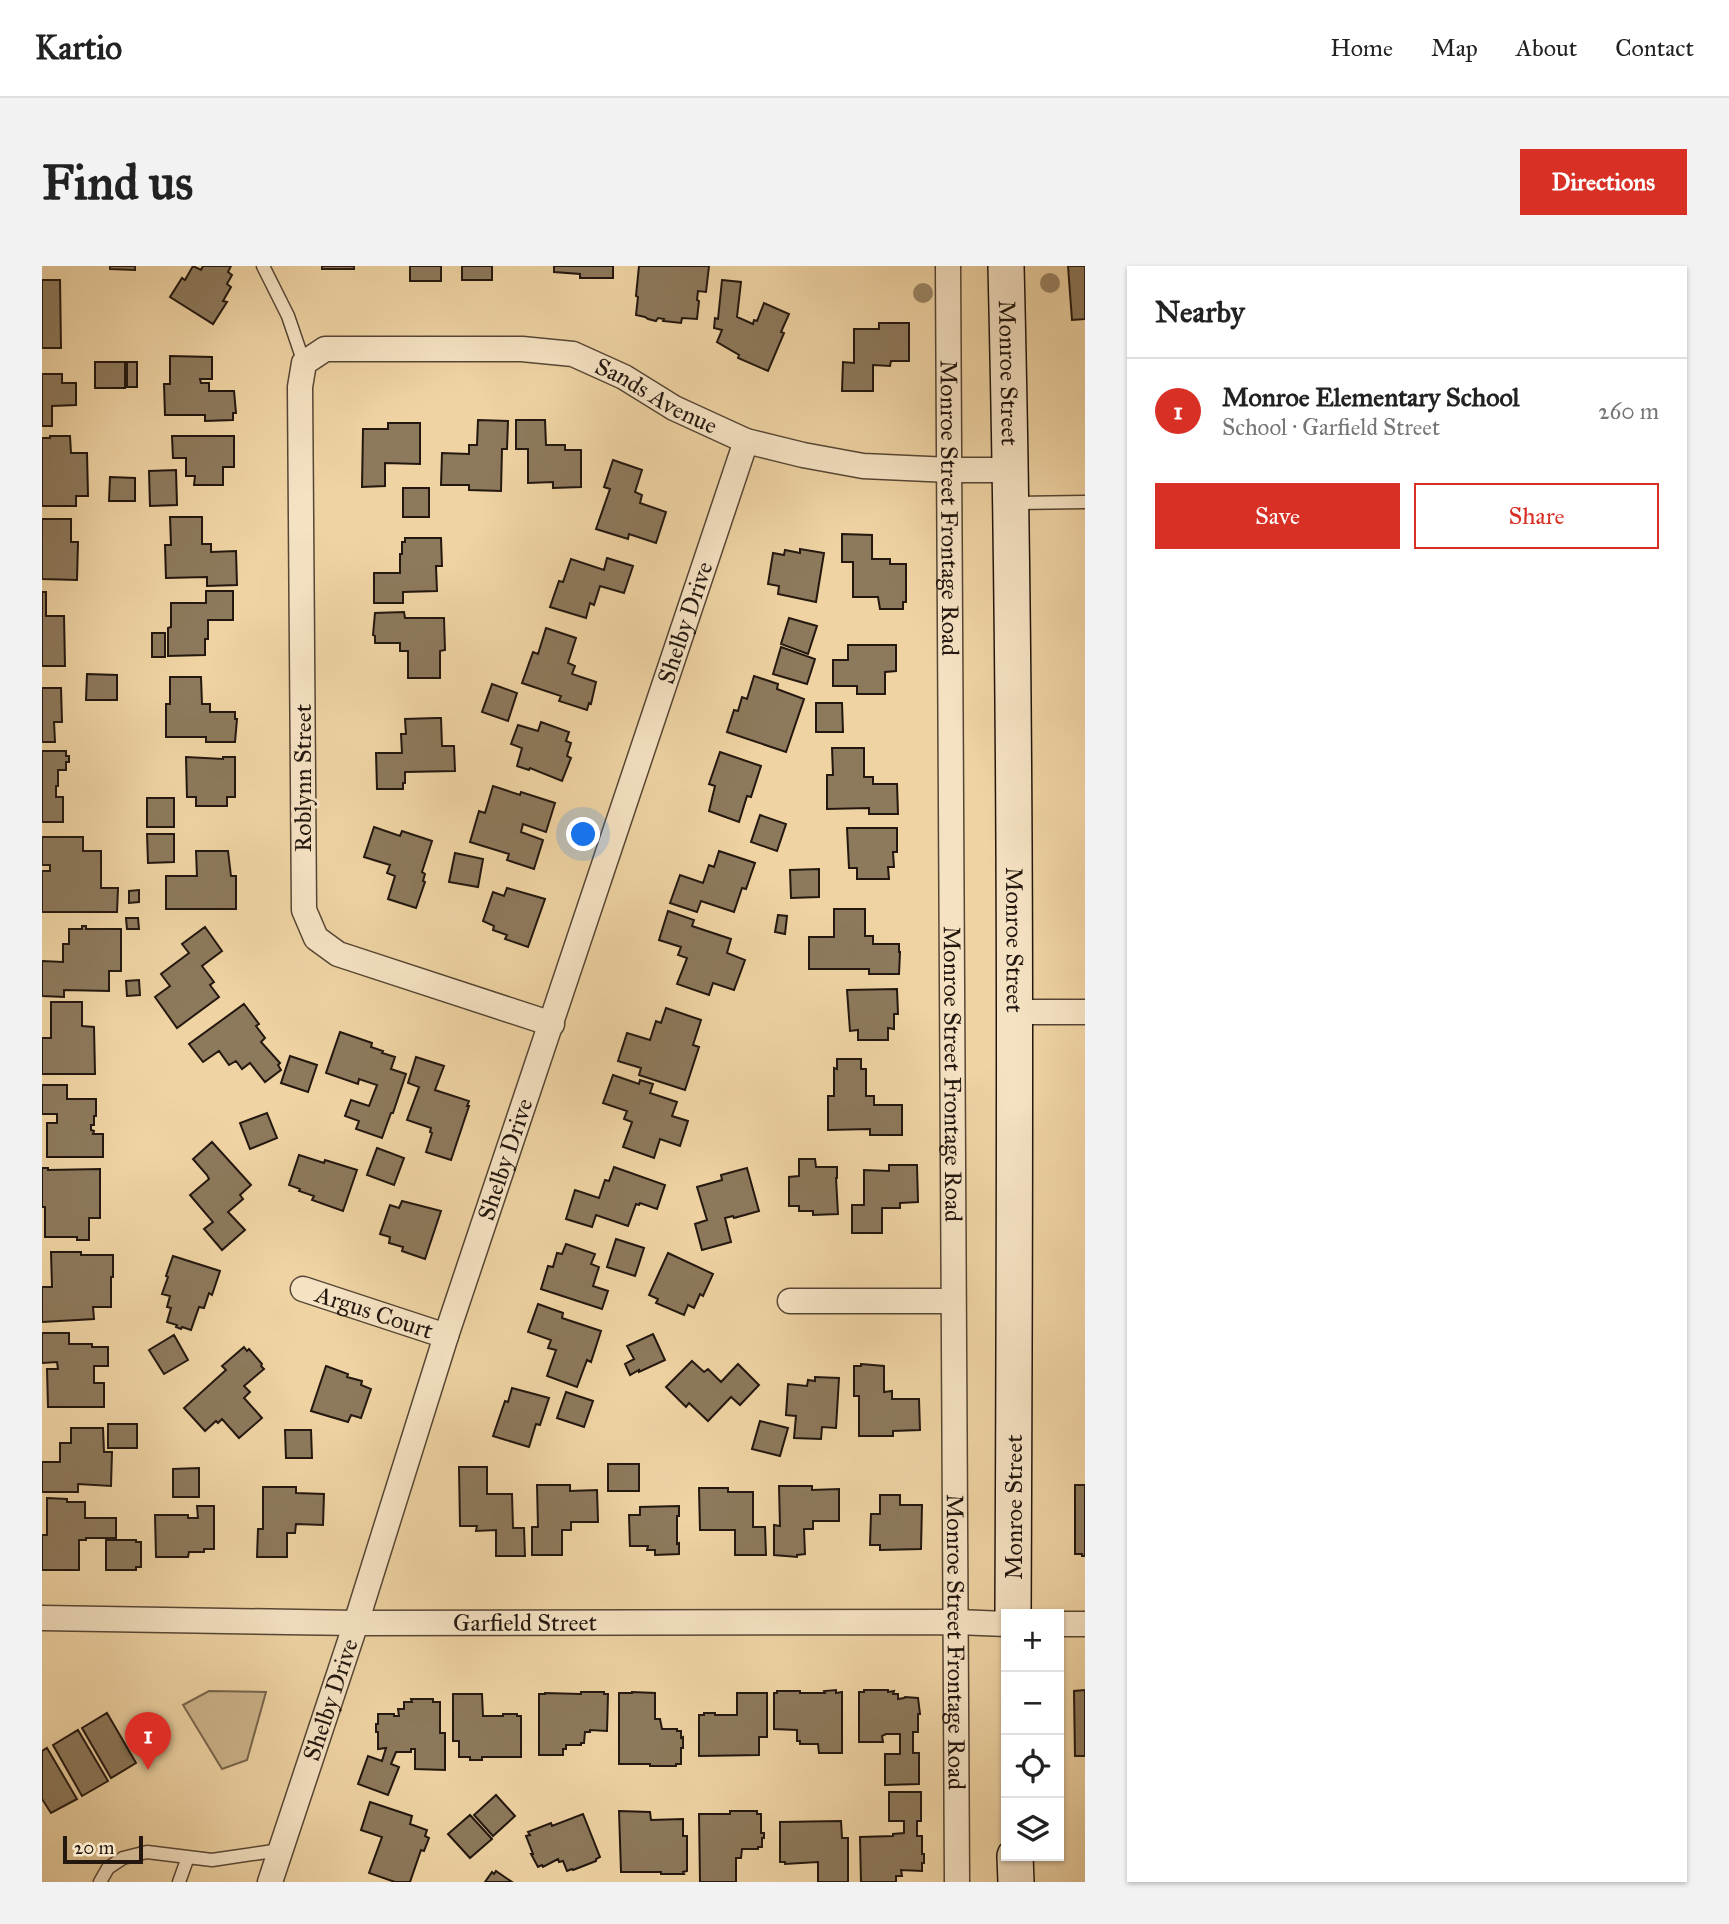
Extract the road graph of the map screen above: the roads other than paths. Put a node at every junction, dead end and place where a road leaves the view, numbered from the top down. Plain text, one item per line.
1 (264, 266) edge
2 (948, 266) edge
3 (1006, 266) edge
4 (304, 363) junction
5 (746, 441) junction
6 (950, 470) junction
7 (1011, 487) junction
8 (1085, 502) edge
9 (1016, 1012) junction
10 (1085, 1012) edge
11 (552, 1024) junction
12 (303, 1289) dead end
13 (790, 1301) dead end
14 (953, 1301) junction
15 (446, 1336) junction
16 (1013, 1609) edge
17 (42, 1618) edge
18 (957, 1622) junction
19 (356, 1623) junction
20 (1001, 1624) edge
21 (1064, 1624) edge
22 (1085, 1624) edge
23 (281, 1850) junction
24 (188, 1857) junction
25 (1015, 1861) edge
26 (100, 1882) edge
27 (179, 1882) edge
28 (270, 1882) edge
29 (957, 1882) edge
30 (1016, 1882) edge

1 - 4 lane
2 - 6 street, Monroe Street Frontage Road
3 - 7 main road, Monroe Street
4 - 5 street, Sands Avenue
4 - 11 street, Roblynn Street
5 - 6 street, Sands Avenue
5 - 11 street, Shelby Drive
6 - 7 street, Sands Avenue
6 - 14 street, Monroe Street Frontage Road
7 - 8 lane
7 - 9 main road, Monroe Street
9 - 10 street
9 - 16 main road, Monroe Street
11 - 15 street, Shelby Drive
12 - 15 street, Argus Court
13 - 14 street
14 - 18 street, Monroe Street Frontage Road
15 - 19 street, Shelby Drive
17 - 19 street, Garfield Street
18 - 19 street, Garfield Street
18 - 20 street, Garfield Street
18 - 29 street, Monroe Street Frontage Road
19 - 23 street, Shelby Drive
21 - 22 street
23 - 24 lane
23 - 28 street, Shelby Drive
24 - 26 lane
24 - 27 lane
25 - 30 main road

